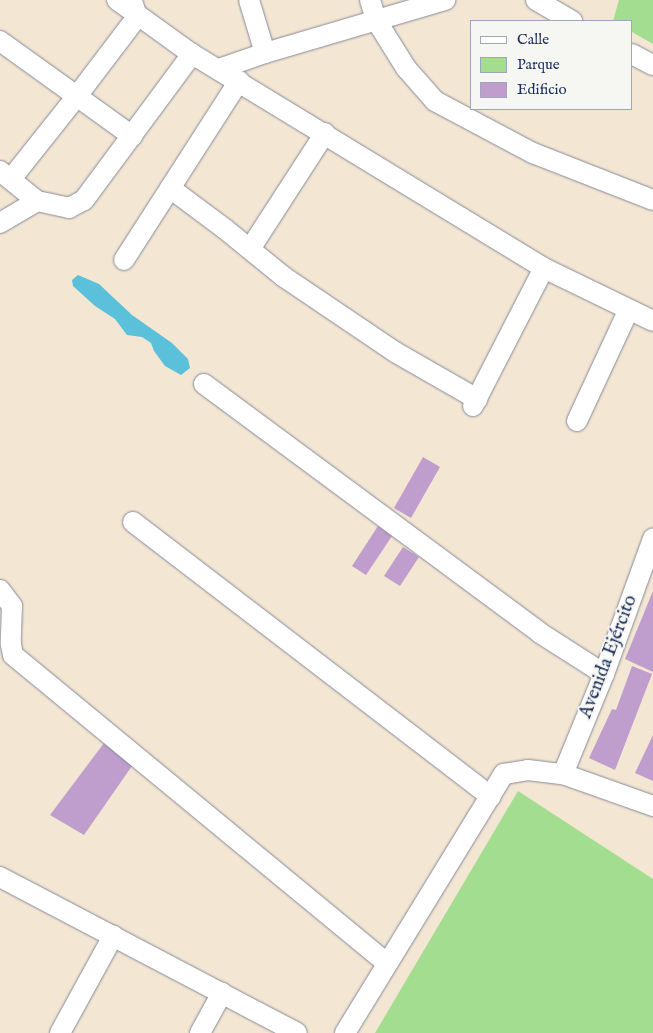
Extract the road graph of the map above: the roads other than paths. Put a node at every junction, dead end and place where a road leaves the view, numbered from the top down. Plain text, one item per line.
1 (117, 0) edge
2 (249, 0) edge
3 (370, 0) edge
4 (445, 0) edge
5 (546, 3) edge
6 (134, 8) edge
7 (376, 20) junction
8 (571, 20) edge
9 (0, 41) edge
10 (265, 53) junction
11 (192, 54) junction
12 (633, 55) edge
13 (653, 65) edge
14 (219, 69) junction
15 (239, 81) junction
16 (77, 96) junction
17 (325, 133) junction
18 (132, 136) junction
19 (5, 175) edge
20 (170, 188) junction
21 (653, 200) edge
22 (37, 202) junction
23 (0, 223) edge
24 (250, 249) junction
25 (124, 260) dead end
26 (544, 268) junction
27 (629, 309) junction
28 (653, 321) edge
29 (204, 384) dead end
30 (577, 421) dead end
31 (134, 522) dead end
32 (653, 539) edge
33 (648, 571) edge
34 (0, 590) edge
35 (604, 674) junction
36 (564, 774) junction
37 (490, 797) junction
38 (653, 806) edge
39 (3, 885) edge
40 (113, 936) junction
41 (387, 963) junction
42 (222, 993) junction
43 (60, 1033) edge
44 (200, 1033) edge
45 (297, 1033) edge
46 (345, 1033) edge

1 - 6 street
2 - 10 street
3 - 7 street
4 - 7 street
5 - 8 street
6 - 11 street
6 - 16 street
7 - 10 street
7 - 21 street
9 - 16 street
10 - 14 street
11 - 14 street
11 - 18 street
12 - 13 street
14 - 15 street
15 - 17 street
15 - 20 street
16 - 18 street
16 - 19 street
17 - 24 street
17 - 26 street
18 - 22 street
19 - 22 street
20 - 24 street
20 - 25 street
22 - 23 street
24 - 26 street
26 - 27 street
27 - 28 street
27 - 30 street
29 - 35 street
31 - 37 street
32 - 33 street, Avenida Ejército
33 - 35 street, Avenida Ejército
34 - 41 street
35 - 36 street, Avenida Ejército
36 - 37 street
36 - 38 street
37 - 41 street
39 - 40 street
40 - 42 street
40 - 43 street
41 - 46 street
42 - 44 street
42 - 45 street

